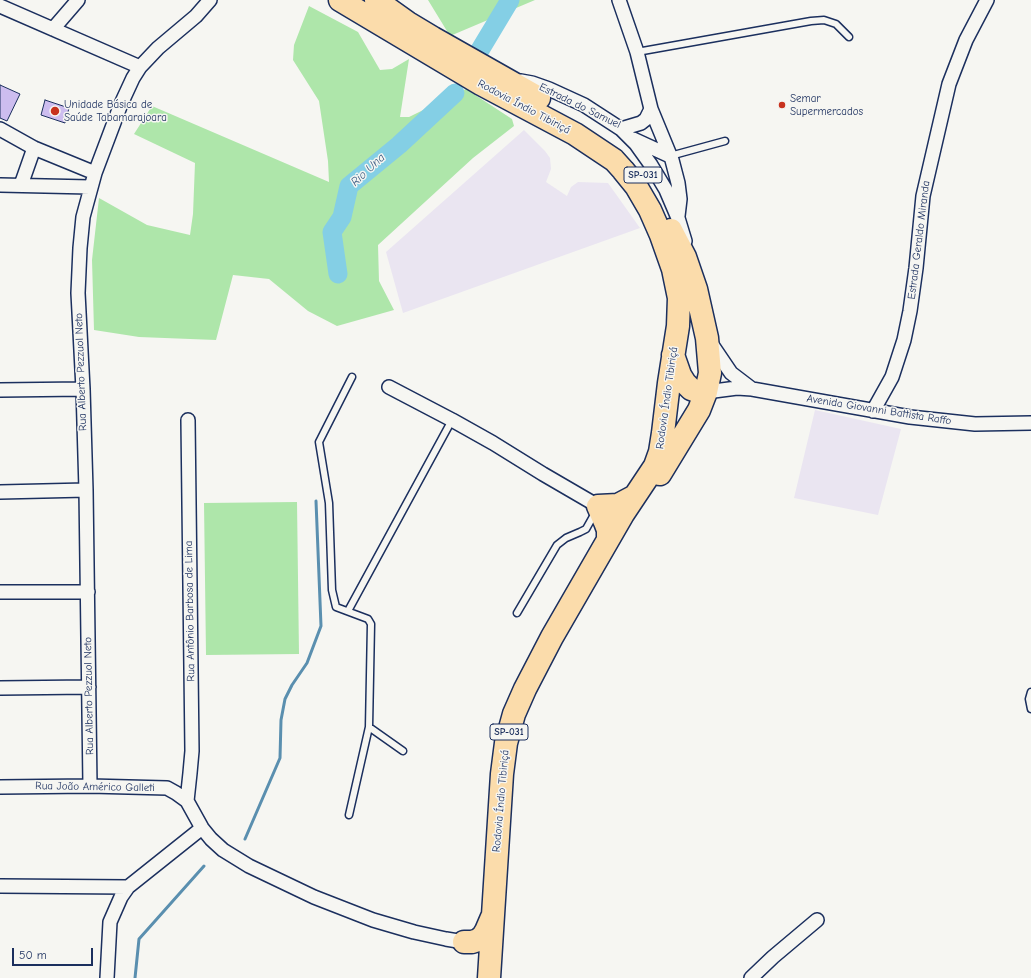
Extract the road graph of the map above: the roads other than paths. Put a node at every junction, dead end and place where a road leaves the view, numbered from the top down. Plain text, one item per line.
1 (78, 0) edge
2 (210, 0) edge
3 (340, 0) edge
4 (376, 0) edge
5 (619, 0) edge
6 (987, 0) edge
7 (0, 6) edge
8 (53, 29) junction
9 (850, 37) dead end
10 (636, 52) junction
11 (140, 67) junction
12 (507, 80) junction
13 (651, 108) junction
14 (0, 129) edge
15 (624, 133) junction
16 (725, 141) dead end
17 (34, 148) junction
18 (670, 156) junction
19 (95, 173) junction
20 (0, 185) edge
21 (21, 185) junction
22 (90, 187) junction
23 (678, 218) junction
24 (687, 261) junction
25 (707, 338) junction
26 (673, 355) junction
27 (352, 377) dead end
28 (389, 387) dead end
29 (83, 389) junction
30 (752, 389) junction
31 (0, 390) edge
32 (706, 392) junction
33 (873, 411) junction
34 (188, 420) dead end
35 (452, 420) junction
36 (1031, 423) edge
37 (86, 490) junction
38 (0, 492) edge
39 (635, 496) junction
40 (598, 506) junction
41 (608, 539) junction
42 (0, 592) edge
43 (88, 592) junction
44 (348, 611) junction
45 (517, 613) dead end
46 (89, 687) junction
47 (0, 688) edge
48 (1031, 692) edge
49 (1031, 709) edge
50 (369, 727) junction
51 (403, 751) dead end
52 (0, 786) edge
53 (90, 786) junction
54 (187, 801) junction
55 (349, 815) dead end
56 (202, 828) junction
57 (0, 886) edge
58 (128, 888) junction
59 (495, 894) junction
60 (817, 920) dead end
61 (464, 942) junction
62 (108, 978) edge
63 (486, 978) edge
64 (489, 978) edge
65 (503, 978) edge
66 (751, 978) edge

1 - 8 street
2 - 11 street, Rua Alberto Pezzuol Neto
3 - 26 highway, Rodovia Índio Tibiriçá / SP-031
4 - 12 highway, Rodovia Índio Tibiriçá / SP-031
5 - 10 street
6 - 33 street, Estrada Geraldo Miranda
7 - 8 street
8 - 11 street
9 - 10 lane
10 - 13 street
11 - 19 street, Rua Alberto Pezzuol Neto
12 - 15 street, Estrada do Samuel
12 - 24 highway, Rodovia Índio Tibiriçá / SP-031
13 - 15 street, Estrada do Samuel
13 - 18 street
14 - 17 street
15 - 18 street
15 - 23 street
16 - 18 lane
17 - 19 street
17 - 21 street
18 - 23 street
19 - 22 street, Rua Alberto Pezzuol Neto
20 - 21 street
21 - 22 street
22 - 29 street, Rua Alberto Pezzuol Neto
23 - 24 street
24 - 25 highway, Rodovia Índio Tibiriçá / SP-031
25 - 30 street, Avenida Giovanni Battista Raffo
25 - 32 highway, Rodovia Índio Tibiriçá / SP-031
26 - 32 highway
26 - 39 highway, Rodovia Índio Tibiriçá / SP-031
27 - 44 lane
28 - 35 street
29 - 31 street
29 - 37 street, Rua Alberto Pezzuol Neto
30 - 32 street, Avenida Giovanni Battista Raffo
30 - 33 street, Avenida Giovanni Battista Raffo
32 - 65 highway, Rodovia Índio Tibiriçá / SP-031
33 - 36 street, Avenida Giovanni Battista Raffo
34 - 54 street, Rua Antônio Barbosa de Lima
35 - 40 street
35 - 44 lane
37 - 38 street
37 - 43 street, Rua Alberto Pezzuol Neto
39 - 40 highway
39 - 41 highway, Rodovia Índio Tibiriçá / SP-031
40 - 41 highway
40 - 45 lane
41 - 59 highway, Rodovia Índio Tibiriçá / SP-031
42 - 43 street
43 - 46 street, Rua Alberto Pezzuol Neto
44 - 50 lane
46 - 47 street
46 - 53 street, Rua Alberto Pezzuol Neto
48 - 49 lane
50 - 51 lane
50 - 55 lane
52 - 53 street, Rua João Américo Galleti
53 - 54 street, Rua João Américo Galleti
54 - 56 street
56 - 58 street
56 - 61 street
57 - 58 street
58 - 62 street
59 - 61 highway
59 - 64 highway, Rodovia Índio Tibiriçá / SP-031
60 - 66 street
61 - 63 highway

